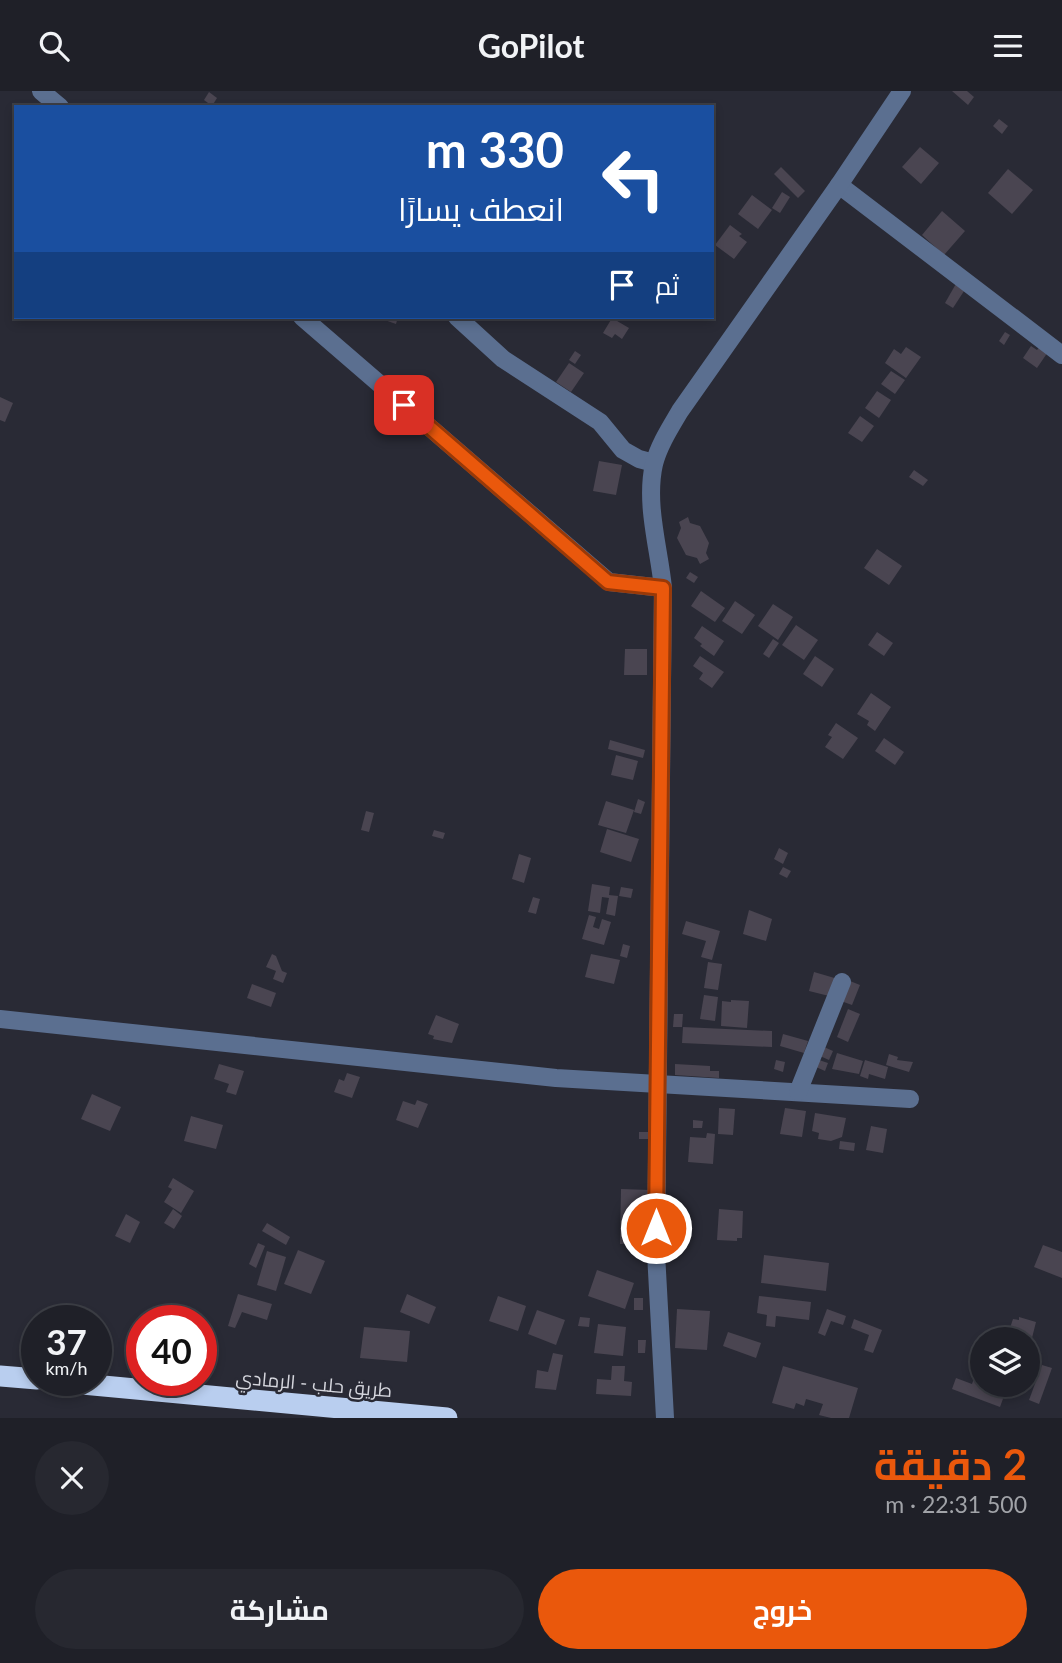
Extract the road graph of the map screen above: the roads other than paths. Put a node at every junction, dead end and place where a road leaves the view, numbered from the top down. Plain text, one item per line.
1 (41, 91) edge
2 (902, 91) edge
3 (58, 105) edge
4 (839, 185) junction
5 (304, 319) edge
6 (459, 319) edge
7 (1062, 355) edge
8 (654, 463) junction
9 (663, 588) junction
10 (842, 982) dead end
11 (0, 1019) edge
12 (657, 1083) junction
13 (797, 1092) junction
14 (910, 1099) dead end
15 (0, 1376) edge
16 (21, 1378) edge
17 (112, 1389) edge
18 (279, 1410) edge
19 (447, 1418) edge
20 (665, 1418) edge

1 - 3 street
2 - 4 street
4 - 7 street
4 - 8 street
5 - 9 street
6 - 8 street
8 - 9 street
9 - 12 street
10 - 13 street
11 - 12 street
12 - 13 street
12 - 20 street
13 - 14 street
15 - 16 highway
17 - 18 highway, طريق حلب - الرمادي
18 - 19 highway, طريق حلب - الرمادي

